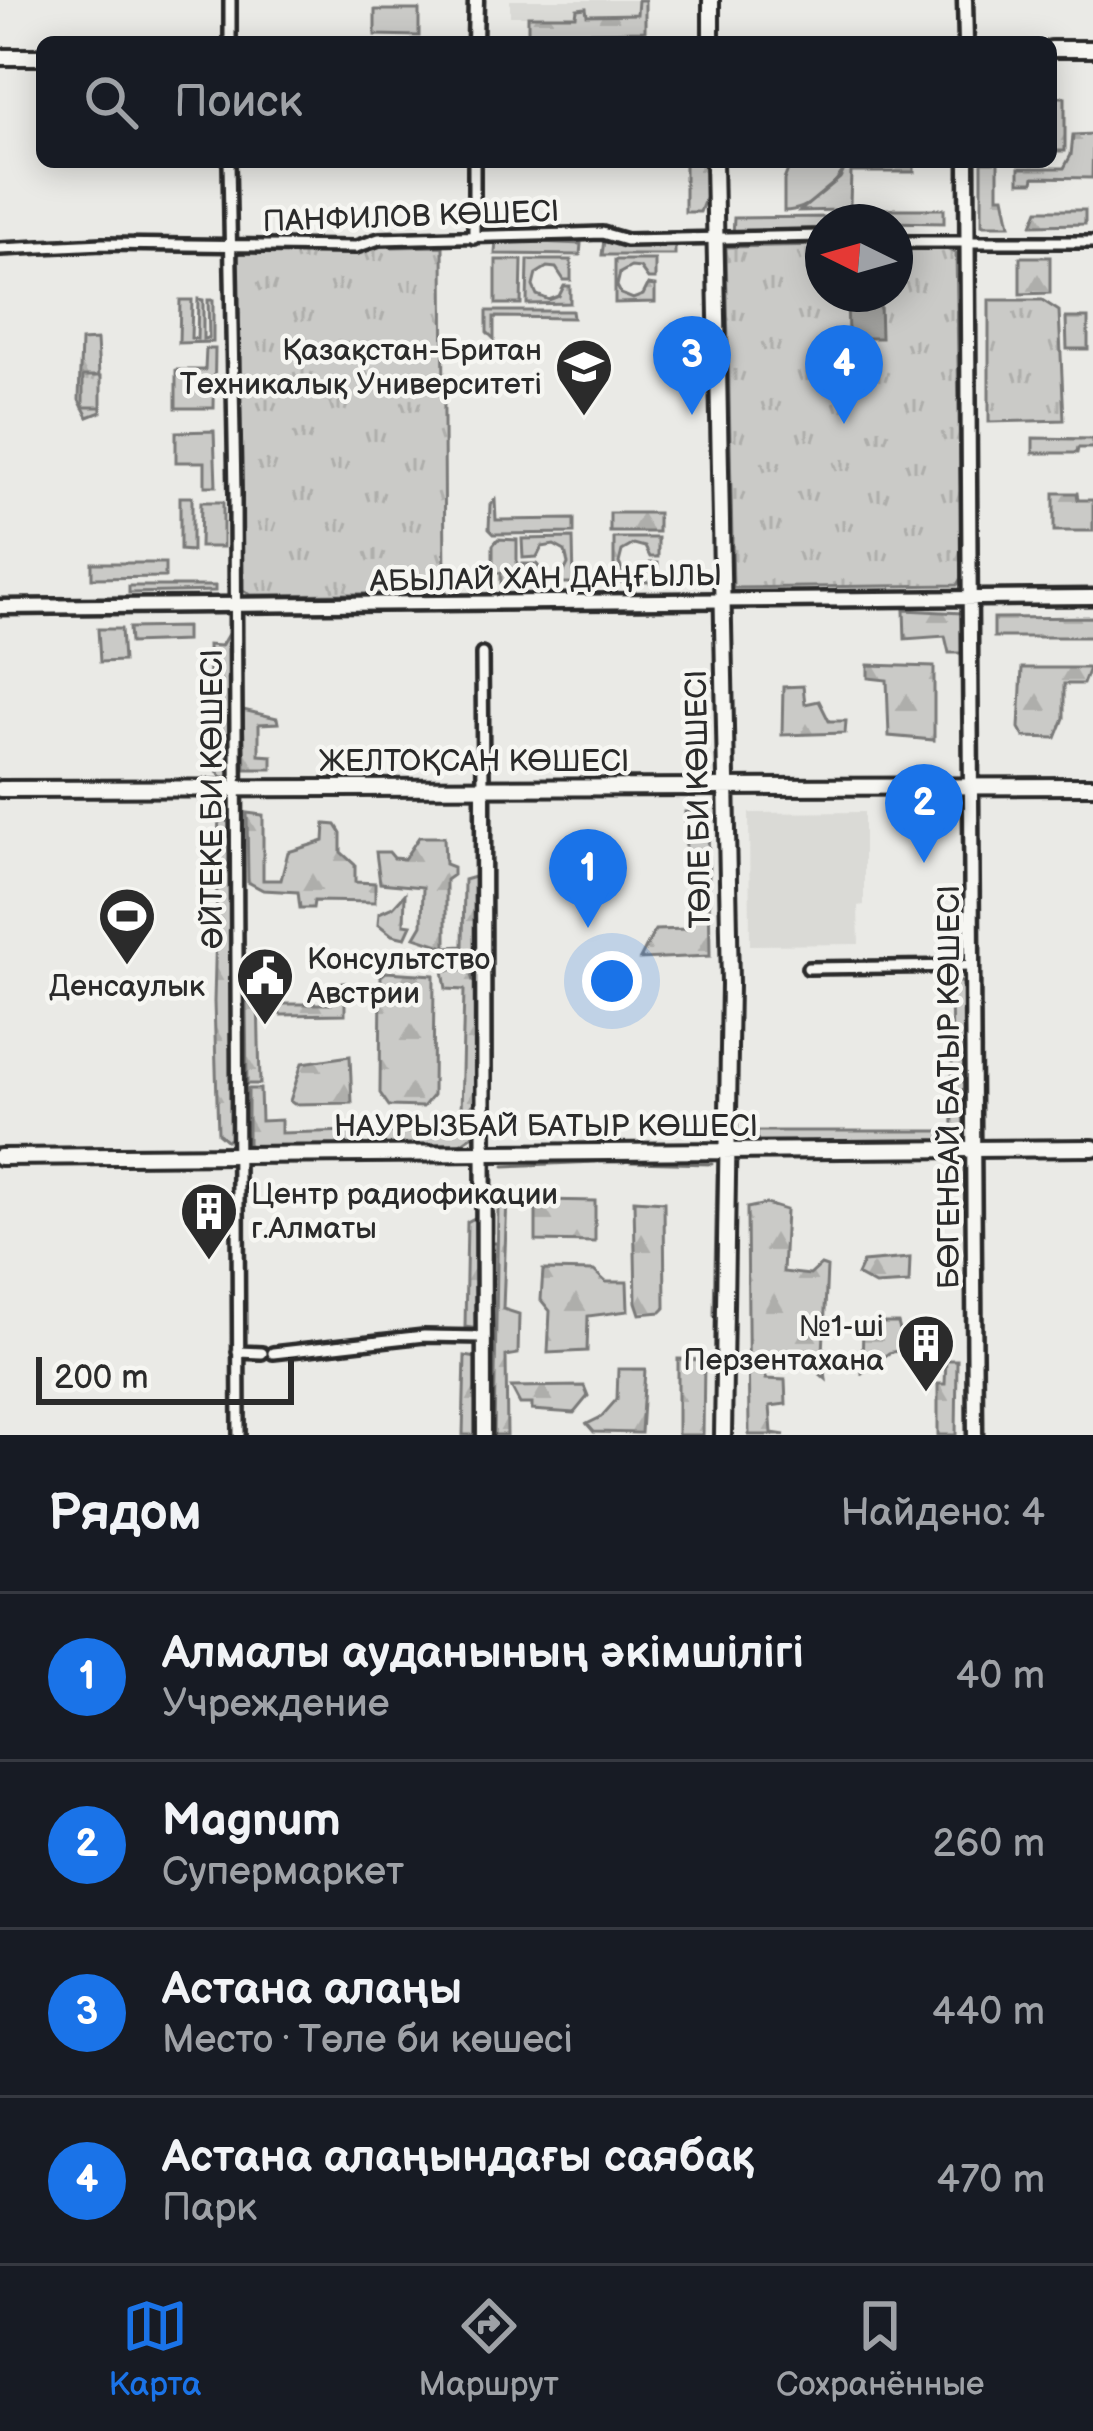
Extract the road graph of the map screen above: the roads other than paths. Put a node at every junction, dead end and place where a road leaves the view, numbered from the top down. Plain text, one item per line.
1 (230, 0) edge
2 (476, 0) edge
3 (711, 0) edge
4 (965, 0) edge
5 (230, 36) edge
6 (475, 36) edge
7 (711, 36) edge
8 (966, 36) edge
9 (1093, 49) edge
10 (1057, 50) edge
11 (36, 56) edge
12 (0, 57) edge
13 (229, 168) edge
14 (474, 168) edge
15 (714, 168) edge
16 (968, 168) edge
17 (805, 236) edge
18 (474, 238) junction
19 (715, 239) junction
20 (913, 242) edge
21 (1093, 242) edge
22 (974, 243) junction
23 (231, 245) junction
24 (0, 249) edge
25 (1093, 597) edge
26 (970, 598) junction
27 (720, 600) junction
28 (235, 606) junction
29 (0, 607) edge
30 (482, 654) dead end
31 (971, 786) junction
32 (1093, 786) edge
33 (724, 787) junction
34 (236, 788) junction
35 (483, 788) junction
36 (0, 789) edge
37 (972, 966) junction
38 (808, 968) dead end
39 (1093, 1148) edge
40 (973, 1150) junction
41 (485, 1151) junction
42 (730, 1153) junction
43 (237, 1156) junction
44 (0, 1157) edge
45 (484, 1337) junction
46 (238, 1352) junction
47 (239, 1435) edge
48 (484, 1435) edge
49 (723, 1435) edge
50 (975, 1435) edge

1 - 5 street
2 - 6 street
3 - 7 main road
4 - 8 street
9 - 10 main road
11 - 12 main road
13 - 23 street, ӘЙТЕКЕ БИ КӨШЕСІ
14 - 18 street
15 - 19 main road, ТӨЛЕ БИ КӨШЕСІ
16 - 22 street, БӨГЕНБАЙ БАТЫР КӨШЕСІ
17 - 19 street, ПАНФИЛОВ КӨШЕСІ
18 - 19 street, ПАНФИЛОВ КӨШЕСІ
18 - 23 street, ПАНФИЛОВ КӨШЕСІ
19 - 27 main road, ТӨЛЕ БИ КӨШЕСІ
20 - 22 street
21 - 22 street
22 - 26 street, БӨГЕНБАЙ БАТЫР КӨШЕСІ
23 - 24 street, ПАНФИЛОВ КӨШЕСІ
23 - 28 street, ӘЙТЕКЕ БИ КӨШЕСІ
25 - 26 street, АБЫЛАЙ ХАН ДАҢҒЫЛЫ
26 - 27 street, АБЫЛАЙ ХАН ДАҢҒЫЛЫ
26 - 31 street, БӨГЕНБАЙ БАТЫР КӨШЕСІ
27 - 28 street, АБЫЛАЙ ХАН ДАҢҒЫЛЫ
27 - 33 main road, ТӨЛЕ БИ КӨШЕСІ
28 - 29 street, АБЫЛАЙ ХАН ДАҢҒЫЛЫ
28 - 34 street, ӘЙТЕКЕ БИ КӨШЕСІ
30 - 35 street
31 - 32 main road, ЖЕЛТОҚСАН КӨШЕСІ
31 - 33 main road, ЖЕЛТОҚСАН КӨШЕСІ
31 - 37 street, БӨГЕНБАЙ БАТЫР КӨШЕСІ
33 - 35 main road, ЖЕЛТОҚСАН КӨШЕСІ
33 - 42 main road, ТӨЛЕ БИ КӨШЕСІ
34 - 35 main road, ЖЕЛТОҚСАН КӨШЕСІ
34 - 36 main road, ЖЕЛТОҚСАН КӨШЕСІ
34 - 43 street, ӘЙТЕКЕ БИ КӨШЕСІ
35 - 41 street
37 - 38 street
37 - 40 street, БӨГЕНБАЙ БАТЫР КӨШЕСІ
39 - 40 main road, НАУРЫЗБАЙ БАТЫР КӨШЕСІ
40 - 42 main road, НАУРЫЗБАЙ БАТЫР КӨШЕСІ
40 - 50 street, БӨГЕНБАЙ БАТЫР КӨШЕСІ
41 - 42 main road, НАУРЫЗБАЙ БАТЫР КӨШЕСІ
41 - 43 main road, НАУРЫЗБАЙ БАТЫР КӨШЕСІ
41 - 45 street
42 - 49 main road, ТӨЛЕ БИ КӨШЕСІ
43 - 44 main road, НАУРЫЗБАЙ БАТЫР КӨШЕСІ
43 - 46 street, ӘЙТЕКЕ БИ КӨШЕСІ
45 - 46 street
45 - 48 street
46 - 47 street, ӘЙТЕКЕ БИ КӨШЕСІ

